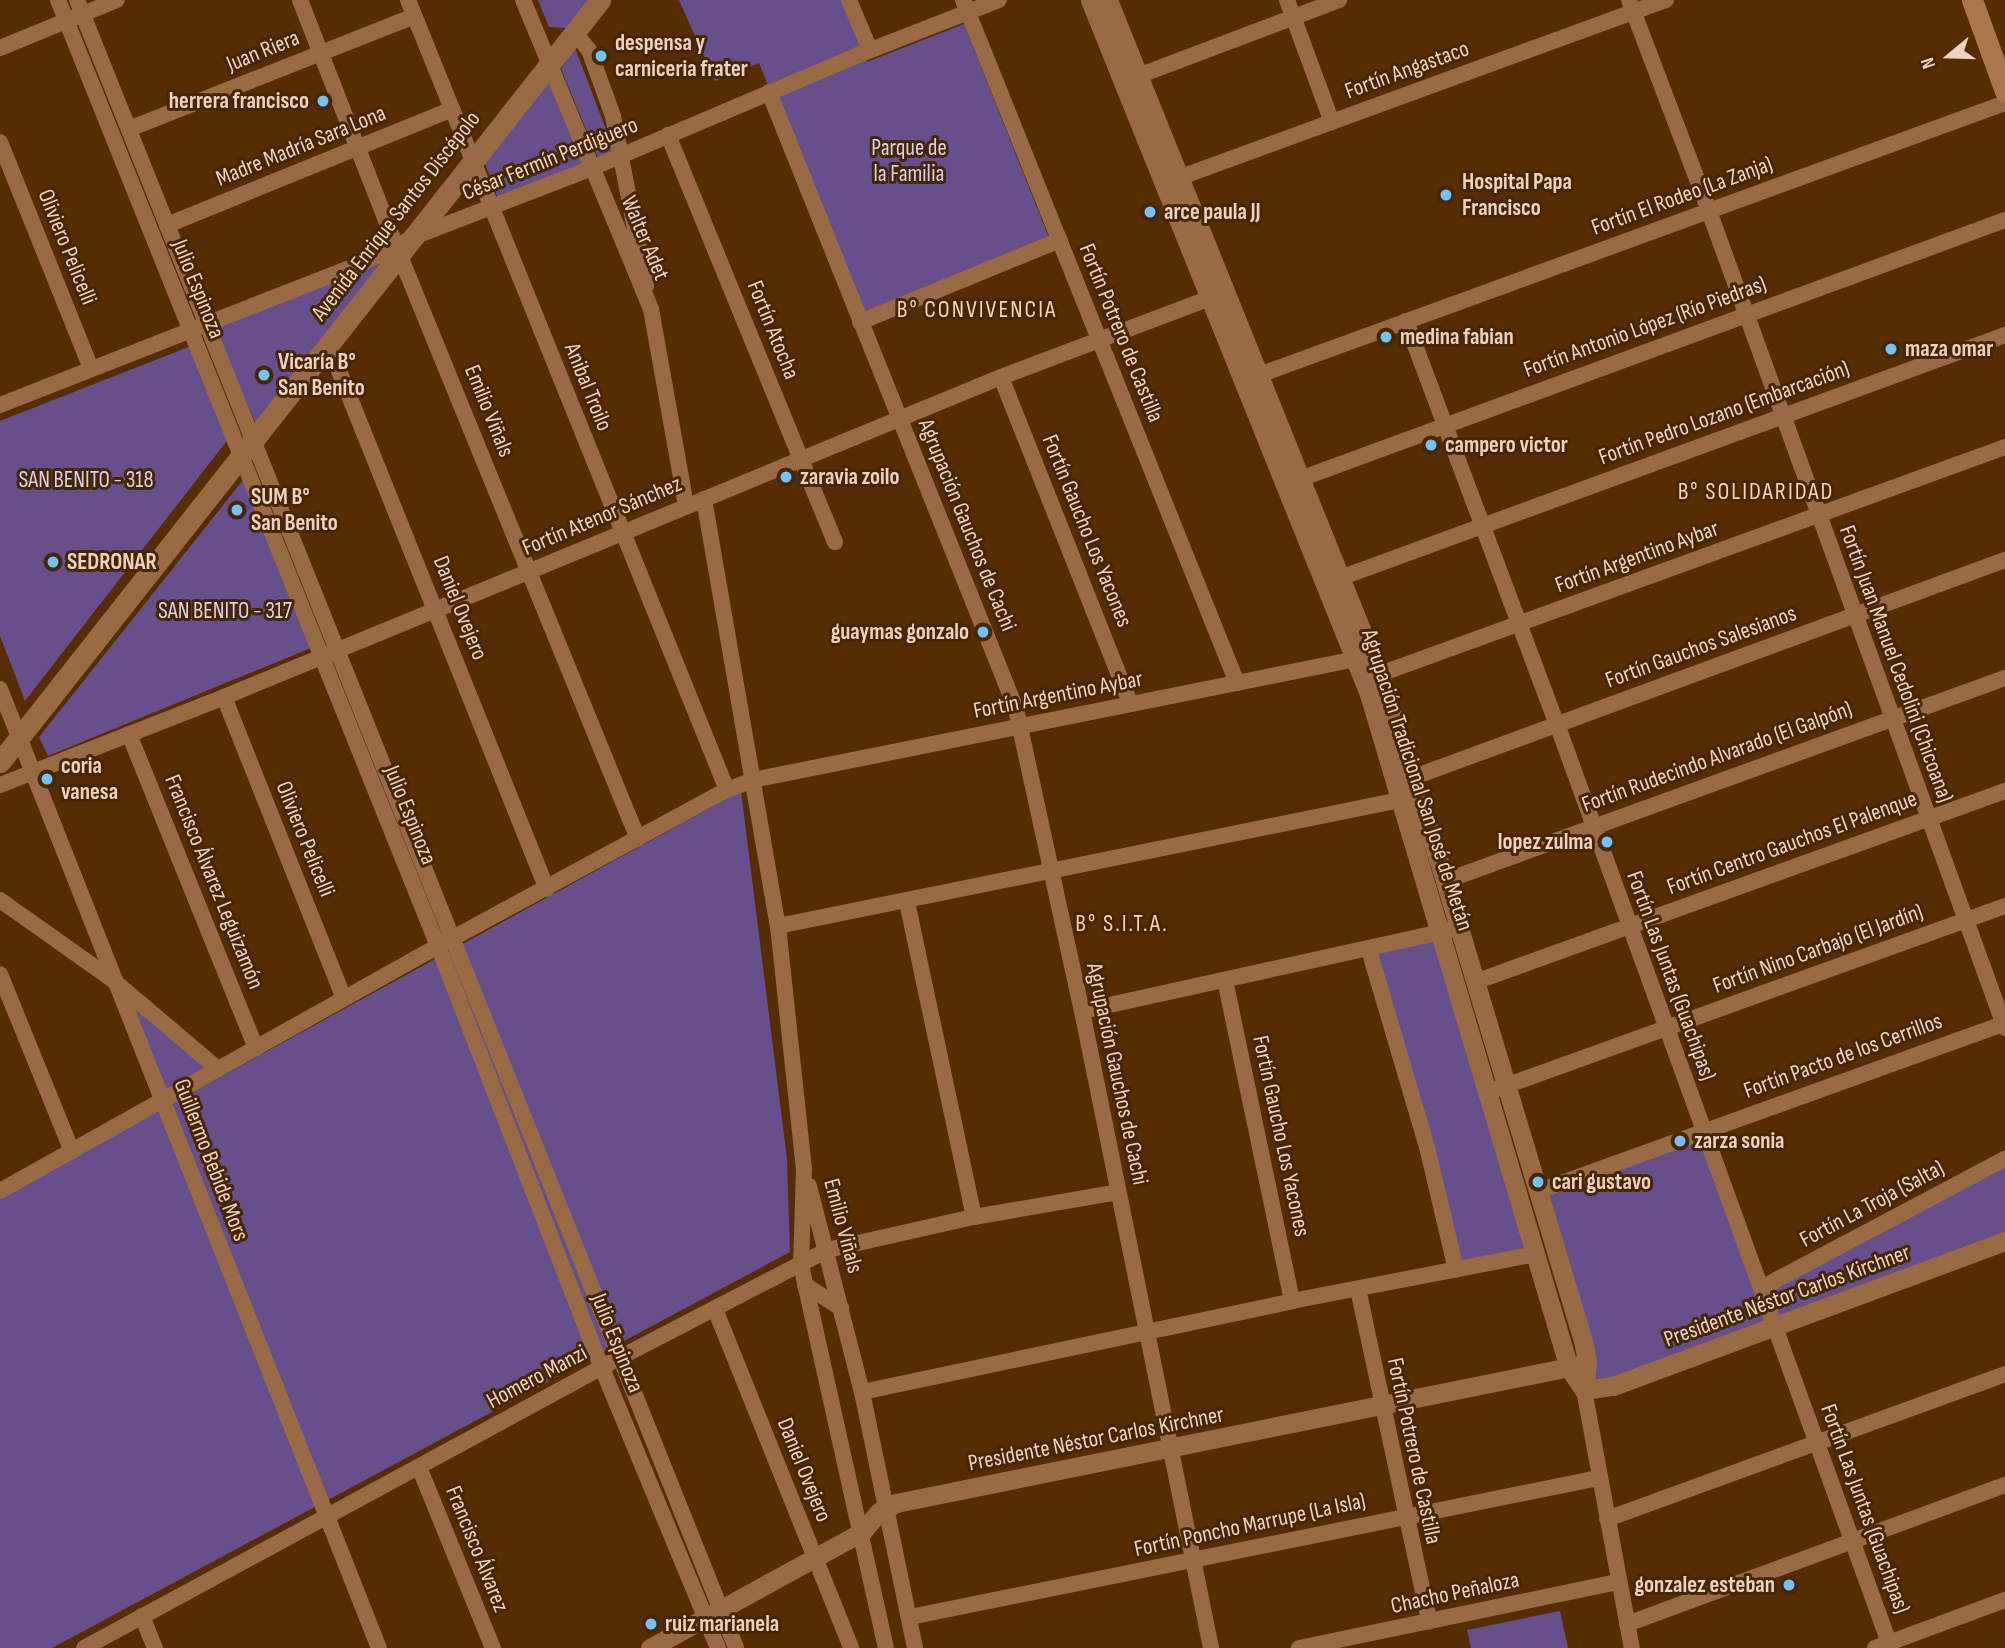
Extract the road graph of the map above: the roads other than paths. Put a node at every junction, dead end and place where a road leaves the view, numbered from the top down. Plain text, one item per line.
1 (58, 0) edge
2 (117, 0) edge
3 (300, 0) edge
4 (408, 0) edge
5 (523, 0) edge
6 (600, 0) edge
7 (849, 0) edge
8 (999, 0) edge
9 (1090, 0) edge
10 (1108, 0) edge
11 (1287, 0) edge
12 (1339, 0) edge
13 (1666, 0) edge
14 (1972, 0) edge
15 (966, 6) edge
16 (1631, 6) edge
17 (80, 7) edge
18 (414, 16) junction
19 (1293, 17) junction
20 (66, 21) junction
21 (574, 32) junction
22 (0, 48) edge
23 (870, 50) junction
24 (321, 52) junction
25 (549, 64) junction
26 (1138, 76) junction
27 (2005, 91) edge
28 (769, 92) junction
29 (2005, 103) edge
30 (452, 109) junction
31 (1332, 122) junction
32 (128, 129) junction
33 (668, 135) junction
34 (0, 142) edge
35 (359, 146) junction
36 (622, 155) junction
37 (472, 161) junction
38 (592, 168) junction
39 (1172, 181) junction
40 (492, 208) junction
41 (1709, 211) junction
42 (2005, 220) edge
43 (167, 225) junction
44 (416, 236) junction
45 (1060, 240) junction
46 (399, 251) junction
47 (1217, 296) junction
48 (651, 309) junction
49 (1746, 315) junction
50 (860, 321) junction
51 (1406, 321) junction
52 (206, 323) junction
53 (190, 329) junction
54 (2005, 335) edge
55 (1098, 339) junction
56 (329, 346) junction
57 (91, 368) junction
58 (1001, 377) junction
59 (1250, 378) junction
60 (0, 405) edge
61 (1782, 416) junction
62 (900, 418) junction
63 (1445, 424) junction
64 (247, 447) junction
65 (2005, 447) edge
66 (801, 458) junction
67 (1300, 478) junction
68 (704, 499) junction
69 (685, 506) junction
70 (1818, 516) junction
71 (1482, 525) junction
72 (621, 533) junction
73 (835, 542) dead end
74 (2005, 561) edge
75 (530, 571) junction
76 (1340, 578) junction
77 (436, 608) junction
78 (1854, 615) junction
79 (1518, 624) junction
80 (339, 649) junction
81 (322, 656) junction
82 (1364, 657) junction
83 (1371, 677) junction
84 (2005, 678) edge
85 (1237, 683) junction
86 (0, 689) edge
87 (224, 697) junction
88 (1130, 703) junction
89 (1893, 719) junction
90 (1557, 724) junction
91 (1020, 726) junction
92 (129, 734) junction
93 (19, 736) junction
94 (0, 762) edge
95 (33, 772) junction
96 (753, 780) junction
97 (0, 785) edge
98 (727, 790) junction
99 (2005, 790) edge
100 (1411, 791) junction
101 (1928, 819) junction
102 (1594, 826) junction
103 (638, 839) junction
104 (1050, 871) junction
105 (1445, 881) junction
106 (547, 889) junction
107 (0, 900) edge
108 (907, 902) junction
109 (2005, 906) edge
110 (1966, 921) junction
111 (778, 926) junction
112 (1629, 926) junction
113 (1460, 928) junction
114 (1440, 934) junction
115 (445, 943) junction
116 (1369, 950) junction
117 (0, 974) edge
118 (113, 980) junction
119 (1225, 981) junction
120 (1475, 982) junction
121 (344, 998) junction
122 (1082, 1011) junction
123 (2004, 1025) edge
124 (1665, 1028) junction
125 (256, 1048) junction
126 (218, 1069) junction
127 (1497, 1089) junction
128 (164, 1101) junction
129 (1702, 1130) junction
130 (72, 1151) junction
131 (2005, 1159) edge
132 (804, 1170) junction
133 (0, 1191) edge
134 (1539, 1191) junction
135 (1118, 1192) junction
136 (974, 1217) junction
137 (2005, 1241) edge
138 (827, 1250) junction
139 (1536, 1254) junction
140 (801, 1265) junction
141 (1456, 1270) junction
142 (805, 1285) junction
143 (1761, 1288) junction
144 (1358, 1289) junction
145 (1292, 1301) junction
146 (841, 1308) junction
147 (715, 1309) junction
148 (1775, 1325) junction
149 (1148, 1332) junction
150 (619, 1358) junction
151 (1578, 1365) junction
152 (602, 1368) junction
153 (2005, 1374) edge
154 (1584, 1390) junction
155 (862, 1392) junction
156 (1381, 1406) junction
157 (864, 1410) junction
158 (836, 1417) junction
159 (1817, 1444) junction
160 (1171, 1449) junction
161 (419, 1467) junction
162 (1600, 1478) junction
163 (2005, 1485) edge
164 (885, 1506) junction
165 (1405, 1517) junction
166 (325, 1518) junction
167 (1607, 1520) junction
168 (862, 1532) junction
169 (1852, 1541) junction
170 (815, 1559) junction
171 (1194, 1560) junction
172 (1619, 1583) junction
173 (2005, 1601) edge
174 (713, 1613) junction
175 (142, 1616) junction
176 (910, 1617) junction
177 (1429, 1621) junction
178 (1627, 1624) junction
179 (1319, 1646) edge
180 (1885, 1646) edge
181 (84, 1648) edge
182 (155, 1648) edge
183 (379, 1648) edge
184 (493, 1648) edge
185 (650, 1648) edge
186 (718, 1648) edge
187 (736, 1648) edge
188 (851, 1648) edge
189 (886, 1648) edge
190 (915, 1648) edge
191 (1212, 1648) edge
192 (1299, 1648) edge
193 (1632, 1648) edge

1 - 20 street, Julio Espinoza
2 - 17 street
3 - 24 street, Emilio Viñals
4 - 18 street, Anibal Troilo
5 - 25 street, Walter Adet
6 - 21 main road, Avenida Enrique Santos Discépolo
7 - 23 street
8 - 15 street, César Fermín Perdiguero
9 - 39 street, Agrupación Tradicional San José de Metán
10 - 26 street, Agrupación Tradicional San José de Metán
11 - 19 street
12 - 19 street
13 - 16 street, Fortín Angastaco
14 - 27 main road
15 - 23 street, César Fermín Perdiguero
15 - 45 street, Fortín Potrero de Castilla
16 - 31 street, Fortín Angastaco
16 - 41 street, Fortín Juan Manuel Cedolini (Chicoana)
17 - 20 street
17 - 32 street, Julio Espinoza
18 - 24 street, Juan Riera
18 - 30 street, Anibal Troilo
19 - 26 street
19 - 31 street
20 - 22 street
20 - 53 street, Julio Espinoza
21 - 25 main road, Avenida Enrique Santos Discépolo
21 - 36 street
23 - 28 street, César Fermín Perdiguero
24 - 32 street, Juan Riera
24 - 35 street, Emilio Viñals
25 - 37 main road, Avenida Enrique Santos Discépolo
25 - 38 street, Walter Adet
26 - 39 street, Agrupación Tradicional San José de Metán
28 - 33 street, César Fermín Perdiguero
28 - 50 street, Agrupación Gauchos de Cachi
29 - 41 street, Fortín El Rodeo (La Zanja)
30 - 35 street, Madre Madría Sara Lona
30 - 37 street, Anibal Troilo
31 - 39 street, Fortín Angastaco
32 - 43 street, Julio Espinoza
33 - 36 street, César Fermín Perdiguero
33 - 66 street, Fortín Atocha
34 - 57 street, Oliviero Pelicelli
35 - 43 street, Madre Madría Sara Lona
35 - 46 street, Emilio Viñals
36 - 38 street, César Fermín Perdiguero
36 - 48 street
37 - 40 street, Anibal Troilo
37 - 44 main road, Avenida Enrique Santos Discépolo
38 - 40 street, César Fermín Perdiguero
38 - 48 street, Walter Adet
39 - 47 street, Agrupación Tradicional San José de Metán
40 - 44 street, César Fermín Perdiguero
40 - 72 street, Anibal Troilo
41 - 49 street, Fortín Juan Manuel Cedolini (Chicoana)
41 - 51 street, Fortín El Rodeo (La Zanja)
42 - 49 street, Fortín Antonio López (Río Piedras)
43 - 52 street, Julio Espinoza
44 - 46 main road, Avenida Enrique Santos Discépolo
45 - 50 street
45 - 55 street, Fortín Potrero de Castilla
46 - 52 street
46 - 56 main road, Avenida Enrique Santos Discépolo
46 - 75 street, Emilio Viñals
47 - 55 street, Fortín Atenor Sánchez
47 - 59 street, Agrupación Tradicional San José de Metán
48 - 69 street, Walter Adet
49 - 61 street, Fortín Juan Manuel Cedolini (Chicoana)
49 - 63 street, Fortín Antonio López (Río Piedras)
50 - 62 street, Agrupación Gauchos de Cachi
51 - 59 street, Fortín El Rodeo (La Zanja)
51 - 63 street, Fortín Las Juntas (Guachipas)
52 - 53 street
52 - 64 street, Julio Espinoza
53 - 57 street
53 - 64 street, Julio Espinoza
54 - 61 street, Fortín Pedro Lozano (Embarcación)
55 - 58 street, Fortín Atenor Sánchez
55 - 85 street, Fortín Potrero de Castilla
56 - 64 main road, Avenida Enrique Santos Discépolo
56 - 77 street, Daniel Ovejero
57 - 60 street
58 - 62 street, Fortín Atenor Sánchez
58 - 88 street, Fortín Gaucho Los Yacones
59 - 67 street, Agrupación Tradicional San José de Metán
59 - 82 street, Agrupación Tradicional San José de Metán
61 - 70 street, Fortín Juan Manuel Cedolini (Chicoana)
61 - 71 street, Fortín Pedro Lozano (Embarcación)
62 - 66 street, Fortín Atenor Sánchez
62 - 91 street, Agrupación Gauchos de Cachi
63 - 67 street, Fortín Antonio López (Río Piedras)
63 - 71 street, Fortín Las Juntas (Guachipas)
64 - 80 street, Julio Espinoza
64 - 81 street, Julio Espinoza
64 - 93 main road, Avenida Enrique Santos Discépolo
65 - 70 street, Fortín Argentino Aybar
66 - 68 street, Fortín Atenor Sánchez
66 - 73 street, Fortín Atocha
67 - 76 street, Agrupación Tradicional San José de Metán
68 - 69 street, Fortín Atenor Sánchez
68 - 96 street
69 - 72 street, Fortín Atenor Sánchez
70 - 78 street, Fortín Juan Manuel Cedolini (Chicoana)
70 - 79 street, Fortín Argentino Aybar
71 - 76 street, Fortín Pedro Lozano (Embarcación)
71 - 79 street, Fortín Las Juntas (Guachipas)
72 - 75 street, Fortín Atenor Sánchez
72 - 98 street, Anibal Troilo
74 - 78 street, Fortín Gauchos Salesianos
75 - 77 street, Fortín Atenor Sánchez
75 - 103 street, Emilio Viñals
76 - 82 street, Agrupación Tradicional San José de Metán
77 - 80 street, Fortín Atenor Sánchez
77 - 106 street, Daniel Ovejero
78 - 89 street, Fortín Juan Manuel Cedolini (Chicoana)
78 - 90 street, Fortín Gauchos Salesianos
79 - 83 street, Fortín Argentino Aybar
79 - 90 street, Fortín Las Juntas (Guachipas)
80 - 81 street, Fortín Atenor Sánchez
80 - 115 street, Julio Espinoza
81 - 87 street, Fortín Atenor Sánchez
81 - 115 street, Julio Espinoza
82 - 83 street, Agrupación Tradicional San José de Metán
82 - 85 street, Fortín Argentino Aybar
83 - 100 street, Agrupación Tradicional San José de Metán
83 - 100 street, Agrupación Tradicional San José de Metán
84 - 89 street, Fortín Rudecindo Alvarado (El Galpón)
85 - 88 street, Fortín Argentino Aybar
86 - 93 street, Guillermo Bebide Mors
87 - 92 street, Fortín Atenor Sánchez
87 - 121 street, Oliviero Pelicelli
88 - 91 street, Fortín Argentino Aybar
89 - 101 street, Fortín Juan Manuel Cedolini (Chicoana)
89 - 102 street, Fortín Rudecindo Alvarado (El Galpón)
90 - 100 street, Fortín Gauchos Salesianos
90 - 102 street, Fortín Las Juntas (Guachipas)
91 - 96 street, Fortín Argentino Aybar
91 - 104 street, Agrupación Gauchos de Cachi
92 - 95 street, Fortín Atenor Sánchez
92 - 125 street, Francisco Álvarez Leguizamón
93 - 94 main road, Avenida Enrique Santos Discépolo
93 - 95 street, Guillermo Bebide Mors
95 - 97 street, Fortín Atenor Sánchez
95 - 118 street, Guillermo Bebide Mors
96 - 98 street, Fortín Argentino Aybar
96 - 111 street
98 - 103 street, Fortín Argentino Aybar
99 - 101 street, Fortín Centro Gauchos El Palenque
100 - 104 street, Fortín Gauchos Salesianos
100 - 105 street, Agrupación Tradicional San José de Metán
100 - 114 street, Agrupación Tradicional San José de Metán
101 - 110 street, Fortín Juan Manuel Cedolini (Chicoana)
101 - 112 street, Fortín Centro Gauchos El Palenque
102 - 105 street, Fortín Rudecindo Alvarado (El Galpón)
102 - 112 street, Fortín Las Juntas (Guachipas)
103 - 106 street, Fortín Argentino Aybar
104 - 108 street, Fortín Gauchos Salesianos
104 - 122 street, Agrupación Gauchos de Cachi
105 - 113 street, Agrupación Tradicional San José de Metán
106 - 115 street, Fortín Argentino Aybar
107 - 118 street
108 - 111 street, Fortín Gauchos Salesianos
108 - 136 street
109 - 110 street, Fortín Nino Carbajo (El Jardín)
110 - 123 street, Fortín Juan Manuel Cedolini (Chicoana)
110 - 124 street, Fortín Nino Carbajo (El Jardín)
111 - 132 street
112 - 120 street, Fortín Centro Gauchos El Palenque
112 - 124 street, Fortín Las Juntas (Guachipas)
113 - 114 street
113 - 120 street, Agrupación Tradicional San José de Metán
114 - 116 street
114 - 127 street, Agrupación Tradicional San José de Metán
115 - 121 street, Fortín Argentino Aybar
115 - 150 street, Julio Espinoza
115 - 152 street, Julio Espinoza
116 - 119 street
116 - 141 street
117 - 130 street
118 - 126 street
118 - 128 street, Guillermo Bebide Mors
119 - 122 street
119 - 145 street, Fortín Gaucho Los Yacones
120 - 127 street, Agrupación Tradicional San José de Metán
121 - 125 street, Fortín Argentino Aybar
122 - 135 street, Agrupación Gauchos de Cachi
123 - 129 street, Fortín Pacto de los Cerrillos
124 - 127 street, Fortín Nino Carbajo (El Jardín)
124 - 129 street, Fortín Las Juntas (Guachipas)
125 - 126 street, Fortín Argentino Aybar
126 - 128 street, Fortín Argentino Aybar
127 - 134 street, Agrupación Tradicional San José de Metán
127 - 139 street, Agrupación Tradicional San José de Metán
128 - 130 street, Fortín Argentino Aybar
128 - 166 street, Guillermo Bebide Mors
129 - 134 street, Fortín Pacto de los Cerrillos
129 - 143 street, Fortín Las Juntas (Guachipas)
130 - 133 street, Fortín Argentino Aybar
131 - 143 street, Fortín La Troja (Salta)
132 - 138 street, Emilio Viñals
132 - 140 street, Emilio Viñals
134 - 151 street, Agrupación Tradicional San José de Metán
135 - 136 street, Homero Manzi
135 - 149 street, Agrupación Gauchos de Cachi
136 - 138 street, Homero Manzi
137 - 148 street, Presidente Néstor Carlos Kirchner
138 - 140 street, Homero Manzi
138 - 146 street, Emilio Viñals
139 - 141 street
139 - 151 street, Agrupación Tradicional San José de Metán
140 - 142 street, Emilio Viñals
140 - 147 street, Homero Manzi
141 - 144 street
142 - 146 street
142 - 158 street, Emilio Viñals
143 - 148 street, Fortín Las Juntas (Guachipas)
144 - 145 street
144 - 156 street, Fortín Potrero de Castilla
145 - 149 street
146 - 155 street, Emilio Viñals
147 - 150 street, Homero Manzi
147 - 170 street, Daniel Ovejero
148 - 154 street, Presidente Néstor Carlos Kirchner
148 - 159 street, Fortín Las Juntas (Guachipas)
149 - 155 street
149 - 160 street, Agrupación Gauchos de Cachi
150 - 152 street, Homero Manzi
150 - 174 street, Julio Espinoza
151 - 154 street, Agrupación Tradicional San José de Metán
151 - 156 street, Presidente Néstor Carlos Kirchner
152 - 161 street, Homero Manzi
152 - 174 street, Julio Espinoza
153 - 159 street
154 - 162 street, Agrupación Tradicional San José de Metán
155 - 157 street, Emilio Viñals
156 - 160 street, Presidente Néstor Carlos Kirchner
156 - 165 street, Fortín Potrero de Castilla
157 - 158 street
157 - 164 street, Emilio Viñals
158 - 168 street, Emilio Viñals
159 - 167 street
159 - 169 street, Fortín Las Juntas (Guachipas)
160 - 164 street, Presidente Néstor Carlos Kirchner
160 - 171 street, Agrupación Gauchos de Cachi
161 - 166 street, Homero Manzi
161 - 184 street, Francisco Álvarez
162 - 165 street, Fortín Poncho Marrupe (La Isla)
162 - 167 street, Agrupación Tradicional San José de Metán
163 - 169 street
164 - 168 street
164 - 176 street, Emilio Viñals
165 - 171 street, Fortín Poncho Marrupe (La Isla)
165 - 177 street, Fortín Potrero de Castilla
166 - 175 street, Homero Manzi
166 - 183 street, Guillermo Bebide Mors
167 - 172 street, Agrupación Tradicional San José de Metán
168 - 170 street
168 - 189 street, Emilio Viñals
169 - 178 street
169 - 180 street, Fortín Las Juntas (Guachipas)
170 - 174 street
170 - 188 street, Daniel Ovejero
171 - 176 street, Fortín Poncho Marrupe (La Isla)
171 - 191 street, Agrupación Gauchos de Cachi
172 - 177 street, Chacho Peñaloza
172 - 178 street, Agrupación Tradicional San José de Metán
173 - 180 street
174 - 185 street
174 - 186 street, Julio Espinoza
174 - 187 street, Julio Espinoza
175 - 181 street, Homero Manzi
175 - 182 street
176 - 190 street, Emilio Viñals
177 - 179 street, Chacho Peñaloza
178 - 193 street, Agrupación Tradicional San José de Metán
179 - 192 street, Chacho Peñaloza

